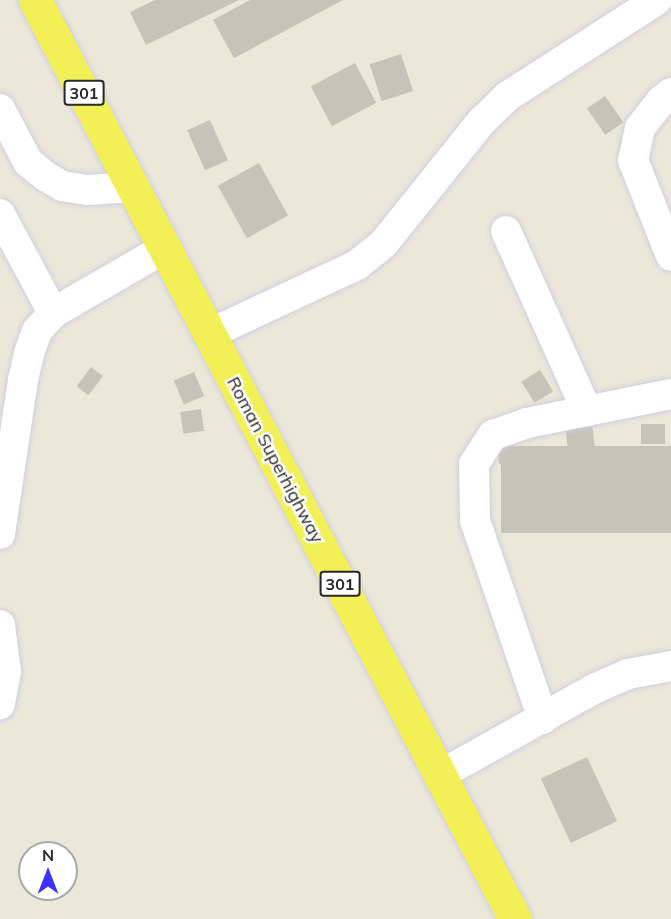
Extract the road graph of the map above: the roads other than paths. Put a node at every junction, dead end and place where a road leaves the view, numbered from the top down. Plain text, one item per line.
1 (35, 0) edge
2 (657, 0) edge
3 (671, 93) edge
4 (0, 110) edge
5 (132, 186) junction
6 (0, 214) edge
7 (506, 231) dead end
8 (165, 248) junction
9 (671, 256) edge
10 (54, 313) junction
11 (209, 334) junction
12 (671, 394) edge
13 (587, 411) junction
14 (0, 534) edge
15 (0, 625) edge
16 (671, 666) edge
17 (0, 704) edge
18 (543, 719) junction
19 (440, 776) junction
20 (515, 919) edge

1 - 5 main road, Roman Superhighway / 301
2 - 11 lane
3 - 9 lane
4 - 5 lane
5 - 8 main road, Roman Superhighway / 301
6 - 10 lane
7 - 13 lane
8 - 10 lane
8 - 11 main road, Roman Superhighway / 301
10 - 14 lane
11 - 19 main road, Roman Superhighway / 301
12 - 13 lane
13 - 18 lane
15 - 17 lane
16 - 18 lane
18 - 19 lane
19 - 20 main road, Roman Superhighway / 301

